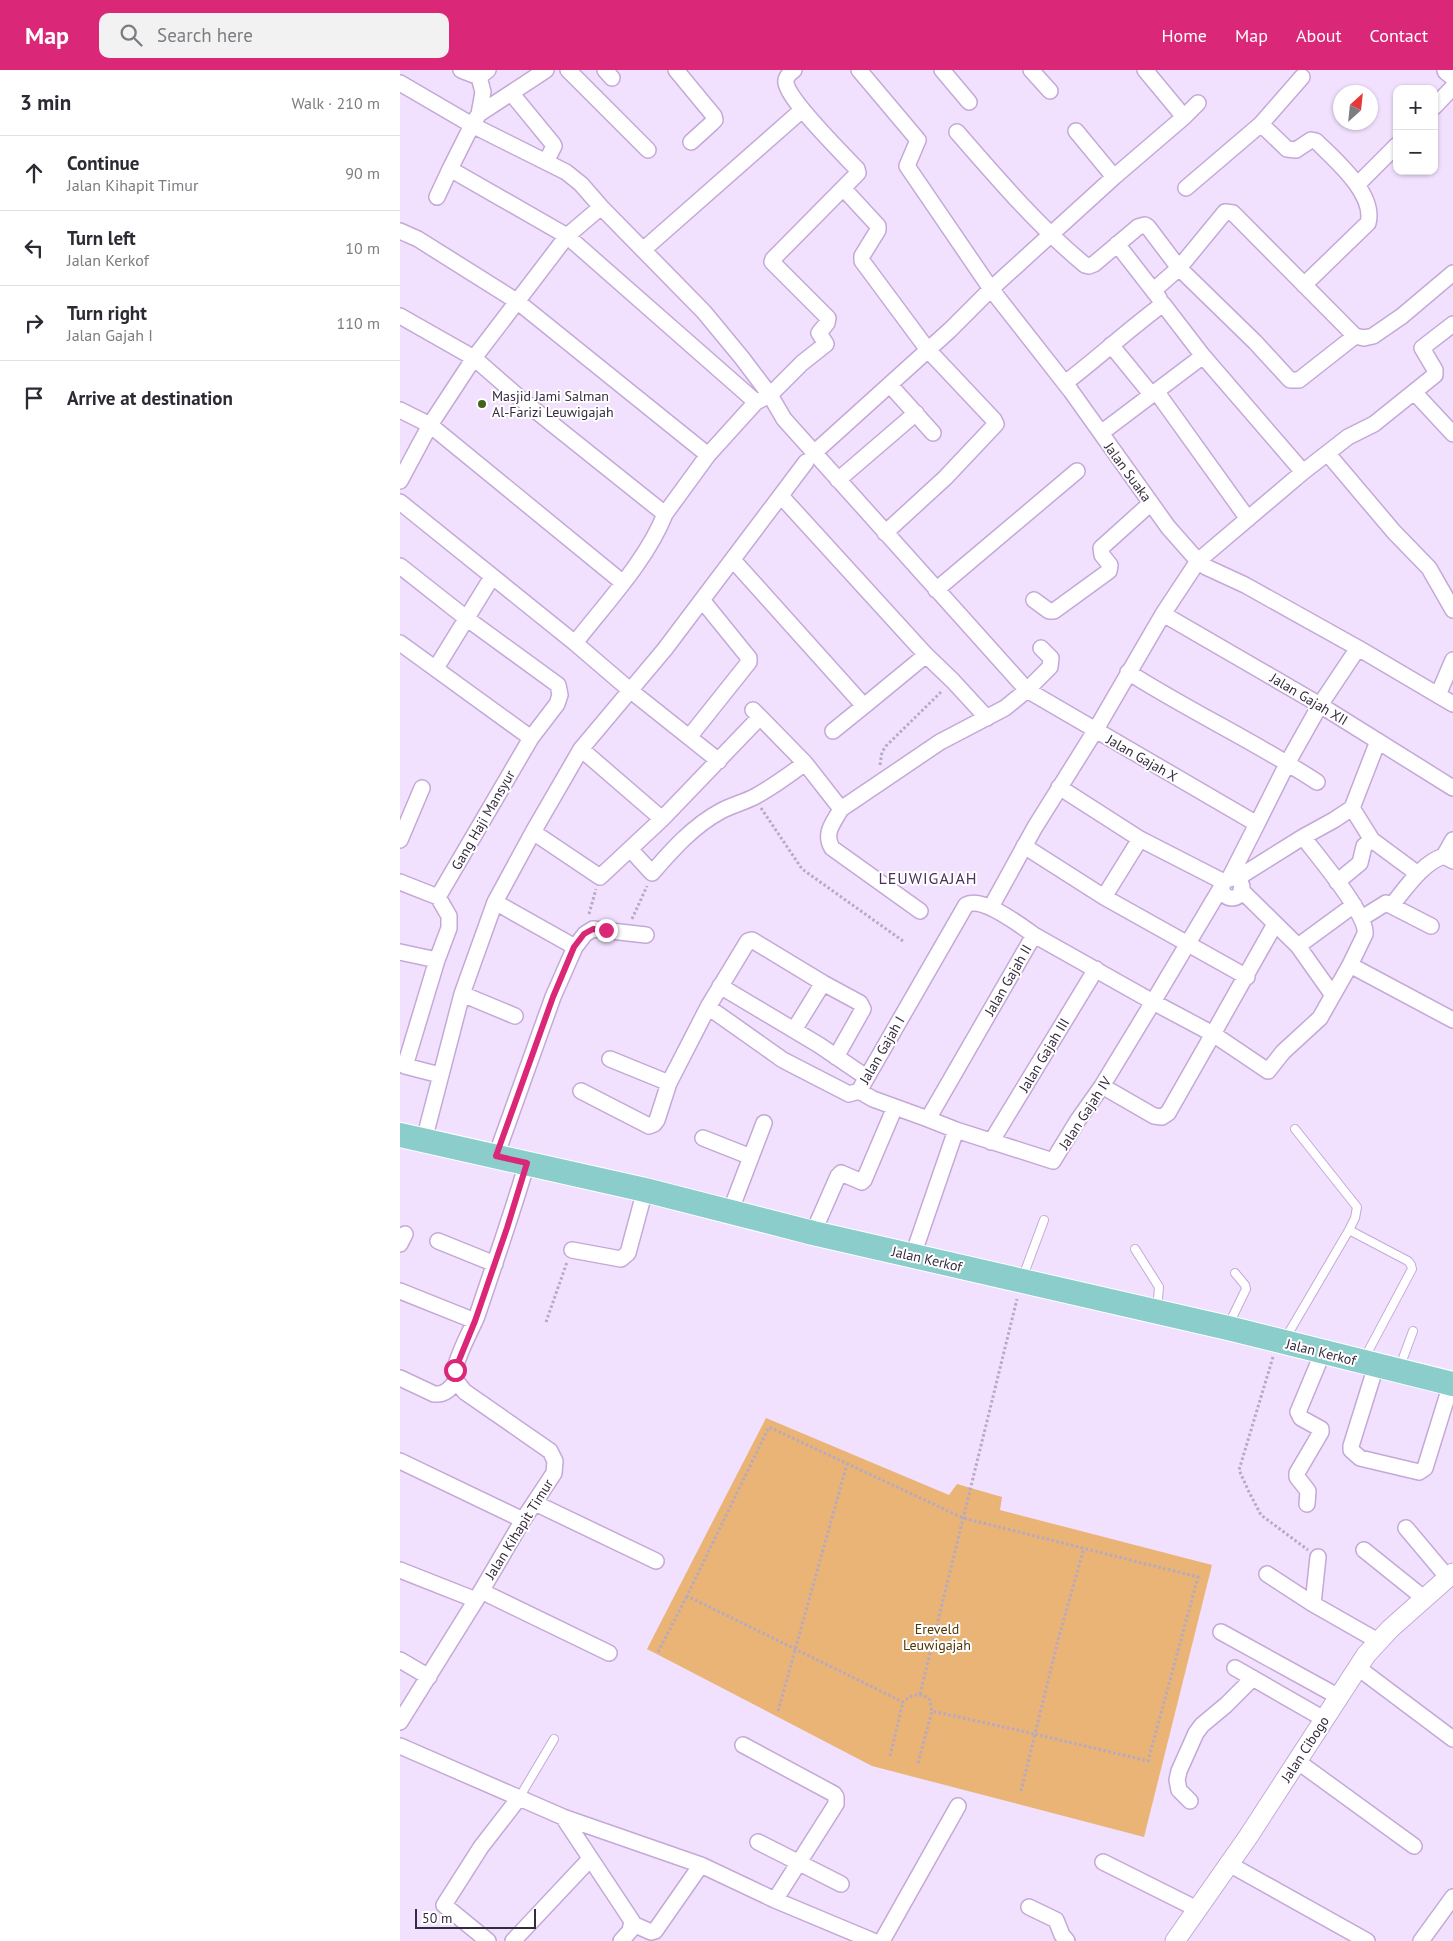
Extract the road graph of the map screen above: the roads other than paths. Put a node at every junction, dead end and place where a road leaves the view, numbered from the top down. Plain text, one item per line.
1 (461, 70) edge
2 (546, 70) edge
3 (568, 70) edge
4 (676, 70) edge
5 (794, 70) edge
6 (859, 70) edge
7 (942, 70) edge
8 (1031, 70) edge
9 (1145, 70) edge
10 (1448, 70) edge
11 (1302, 72) edge
12 (483, 74) edge
13 (1453, 74) edge
14 (400, 83) edge
15 (1453, 88) edge
16 (1050, 91) dead end
17 (512, 94) junction
18 (969, 102) dead end
19 (1438, 102) edge
20 (1198, 103) dead end
21 (802, 110) junction
22 (1184, 117) junction
23 (476, 119) junction
24 (1261, 124) junction
25 (1076, 131) dead end
26 (957, 132) dead end
27 (691, 142) dead end
28 (1393, 149) edge
29 (648, 150) dead end
30 (546, 162) junction
31 (450, 170) junction
32 (1114, 177) junction
33 (1358, 184) junction
34 (842, 188) junction
35 (1186, 188) dead end
36 (437, 196) dead end
37 (601, 207) junction
38 (400, 231) edge
39 (1052, 235) junction
40 (567, 236) junction
41 (1117, 244) junction
42 (643, 250) junction
43 (1179, 268) junction
44 (1453, 273) edge
45 (1304, 285) junction
46 (991, 289) junction
47 (1154, 290) junction
48 (518, 302) junction
49 (1163, 304) junction
50 (400, 316) edge
51 (1453, 324) edge
52 (1355, 336) junction
53 (1111, 345) junction
54 (928, 350) junction
55 (1203, 356) junction
56 (474, 358) junction
57 (1065, 384) junction
58 (890, 385) junction
59 (1414, 392) junction
60 (1154, 393) junction
61 (770, 395) junction
62 (756, 402) junction
63 (400, 410) edge
64 (916, 414) junction
65 (430, 425) junction
66 (933, 433) dead end
67 (1101, 433) junction
68 (1453, 434) edge
69 (1328, 454) junction
70 (708, 455) junction
71 (810, 457) junction
72 (1077, 471) dead end
73 (1304, 472) junction
74 (838, 480) junction
75 (400, 481) edge
76 (782, 496) junction
77 (400, 502) edge
78 (1151, 503) junction
79 (665, 514) junction
80 (1248, 519) junction
81 (885, 533) junction
82 (733, 560) junction
83 (1198, 561) junction
84 (400, 566) edge
85 (492, 577) junction
86 (622, 582) junction
87 (936, 590) junction
88 (702, 600) junction
89 (1034, 600) dead end
90 (1453, 610) edge
91 (1163, 614) junction
92 (466, 618) junction
93 (400, 643) edge
94 (575, 643) junction
95 (1041, 648) dead end
96 (1358, 648) junction
97 (926, 655) junction
98 (1453, 660) edge
99 (436, 668) junction
100 (1128, 672) junction
101 (1027, 690) junction
102 (631, 691) junction
103 (1438, 695) junction
104 (1453, 704) edge
105 (1320, 705) junction
106 (864, 706) junction
107 (987, 718) junction
108 (834, 731) dead end
109 (1095, 731) junction
110 (690, 736) junction
111 (531, 738) junction
112 (1378, 741) junction
113 (582, 749) junction
114 (719, 761) junction
115 (1288, 762) junction
116 (805, 763) junction
117 (1317, 782) dead end
118 (422, 788) dead end
119 (1059, 788) junction
120 (1453, 788) edge
121 (1352, 808) junction
122 (841, 809) junction
123 (662, 819) junction
124 (1257, 824) junction
125 (533, 832) junction
126 (1303, 837) junction
127 (1140, 839) junction
128 (400, 840) edge
129 (1372, 840) junction
130 (1453, 840) edge
131 (1024, 846) junction
132 (630, 849) junction
133 (1448, 858) edge
134 (1418, 874) junction
135 (400, 882) edge
136 (1337, 882) junction
137 (1230, 883) junction
138 (438, 897) junction
139 (1104, 897) junction
140 (495, 902) junction
141 (1392, 905) junction
142 (991, 907) junction
143 (920, 911) dead end
144 (1358, 912) junction
145 (1274, 924) junction
146 (1431, 926) dead end
147 (646, 934) dead end
148 (1034, 934) junction
149 (1186, 944) junction
150 (1298, 946) junction
151 (574, 947) junction
152 (400, 952) edge
153 (437, 960) junction
154 (1350, 965) junction
155 (1096, 969) junction
156 (1247, 977) junction
157 (823, 984) junction
158 (720, 986) junction
159 (462, 994) junction
160 (1332, 994) junction
161 (1153, 1002) junction
162 (708, 1007) junction
163 (515, 1016) dead end
164 (1453, 1020) edge
165 (794, 1030) junction
166 (1213, 1034) junction
167 (836, 1057) junction
168 (610, 1059) dead end
169 (402, 1065) edge
170 (440, 1075) junction
171 (866, 1077) junction
172 (669, 1083) junction
173 (1102, 1086) junction
174 (859, 1090) junction
175 (581, 1091) dead end
176 (894, 1107) junction
177 (928, 1119) junction
178 (764, 1123) dead end
179 (1295, 1129) dead end
180 (956, 1130) junction
181 (400, 1135) edge
182 (703, 1138) dead end
183 (424, 1140) junction
184 (991, 1142) junction
185 (496, 1156) junction
186 (751, 1157) junction
187 (527, 1163) junction
188 (645, 1190) junction
189 (730, 1212) junction
190 (1044, 1220) dead end
191 (1349, 1230) junction
192 (812, 1232) junction
193 (438, 1241) dead end
194 (1134, 1249) dead end
195 (572, 1250) road end
196 (913, 1255) junction
197 (495, 1264) junction
198 (1235, 1273) dead end
199 (1022, 1280) junction
200 (400, 1290) edge
201 (1156, 1312) junction
202 (475, 1321) junction
203 (1228, 1328) junction
204 (1413, 1331) dead end
205 (1281, 1342) junction
206 (1323, 1352) junction
207 (1369, 1364) junction
208 (1399, 1371) junction
209 (400, 1378) edge
210 (456, 1381) junction
211 (1452, 1384) edge
212 (400, 1461) edge
213 (535, 1503) junction
214 (1307, 1504) dead end
215 (523, 1520) junction
216 (1406, 1528) dead end
217 (1364, 1550) dead end
218 (1318, 1558) road end
219 (656, 1561) dead end
220 (400, 1570) edge
221 (1267, 1574) dead end
222 (1451, 1576) edge
223 (479, 1596) junction
224 (1425, 1599) junction
225 (1313, 1604) junction
226 (1221, 1632) dead end
227 (1378, 1642) junction
228 (609, 1653) dead end
229 (400, 1660) edge
230 (1356, 1667) junction
231 (1235, 1668) dead end
232 (428, 1677) junction
233 (1253, 1678) junction
234 (1339, 1697) junction
235 (1324, 1719) junction
236 (400, 1722) edge
237 (554, 1739) dead end
238 (1453, 1739) edge
239 (743, 1745) dead end
240 (400, 1746) edge
241 (1296, 1761) junction
242 (519, 1798) junction
243 (1190, 1801) dead end
244 (958, 1806) dead end
245 (563, 1817) junction
246 (758, 1842) dead end
247 (1414, 1846) dead end
248 (590, 1859) junction
249 (799, 1862) junction
250 (1104, 1862) dead end
251 (1230, 1864) junction
252 (701, 1865) junction
253 (841, 1884) dead end
254 (1453, 1897) edge
255 (775, 1900) junction
256 (1029, 1906) dead end
257 (1197, 1910) junction
258 (632, 1924) junction
259 (864, 1939) edge
260 (488, 1941) edge
261 (513, 1941) edge
262 (621, 1941) edge
263 (882, 1941) edge
264 (1067, 1941) edge
265 (1175, 1941) edge
266 (1367, 1941) edge
267 (1421, 1941) edge

1 - 12 street
2 - 17 street
3 - 29 street
4 - 27 street
5 - 21 street
6 - 46 street, Jalan Suaka
7 - 18 street
8 - 16 street
9 - 22 street
10 - 13 main road
11 - 24 street
12 - 23 street
14 - 23 street, Jalan Gajah X
15 - 19 street
17 - 23 street
17 - 30 street
20 - 22 street
21 - 34 street
21 - 42 street
22 - 32 street
23 - 30 street, Jalan Gajah X
23 - 31 street
24 - 33 street
24 - 35 street
25 - 32 street
26 - 39 street
28 - 33 street
30 - 37 street, Jalan Gajah X
31 - 36 street
31 - 40 street
32 - 39 street
33 - 45 street
34 - 54 street
34 - 61 street
37 - 40 street
37 - 42 street, Jalan Gajah X
38 - 48 street
39 - 41 street
39 - 46 street
40 - 48 street
40 - 62 street
41 - 43 street
41 - 47 street
42 - 61 street, Jalan Gajah X
43 - 45 street
43 - 47 street
43 - 52 street
44 - 52 street
45 - 52 street
46 - 54 street
46 - 57 street, Jalan Suaka
47 - 49 street
48 - 56 street
48 - 70 street
49 - 53 street
49 - 55 street
50 - 56 street
51 - 59 street
53 - 57 street
53 - 60 street
54 - 58 street
54 - 81 street
55 - 60 street
55 - 73 street
56 - 65 street
56 - 79 street
57 - 67 street, Jalan Suaka
58 - 64 street
58 - 71 street
59 - 68 street
59 - 69 street
60 - 67 street
60 - 80 street
61 - 62 street
61 - 71 street, Jalan Gajah X
62 - 70 street
63 - 65 street
64 - 66 street
64 - 74 street
65 - 75 street
65 - 86 street
67 - 78 street, Jalan Suaka
69 - 73 street
69 - 90 street
70 - 79 street
71 - 74 street, Jalan Gajah X
71 - 76 street
72 - 87 street
73 - 80 street
74 - 81 street, Jalan Gajah X
76 - 82 street
76 - 97 street
77 - 85 street
78 - 83 street, Jalan Suaka
78 - 89 street
79 - 86 street
80 - 83 street
81 - 87 street, Jalan Gajah X
82 - 88 street
82 - 106 street
83 - 91 street
83 - 96 street, Jalan Suaka
84 - 92 street
85 - 92 street
85 - 94 street
86 - 94 street
87 - 101 street, Jalan Gajah X
88 - 102 street
88 - 110 street
91 - 100 street
91 - 105 street, Jalan Gajah XII
92 - 99 street
92 - 111 street, Gang Haji Mansyur
93 - 99 street
94 - 102 street
95 - 101 street
96 - 103 street, Jalan Suaka
96 - 105 street
97 - 106 street
97 - 107 street
98 - 103 street
99 - 111 street
100 - 109 street
100 - 115 street
101 - 107 street
101 - 109 street, Jalan Gajah X
102 - 110 street
102 - 113 street
103 - 104 street, Jalan Suaka
105 - 112 street, Jalan Gajah XII
105 - 115 street
106 - 108 street
107 - 122 street
109 - 119 street
109 - 124 street, Jalan Gajah X
110 - 114 street
111 - 138 street, Gang Haji Mansyur
112 - 120 street, Jalan Gajah XII
112 - 121 street
113 - 123 street
113 - 125 street
114 - 116 street
114 - 123 street
115 - 117 street
115 - 124 street
116 - 122 street
116 - 132 street
118 - 128 street
119 - 127 street
119 - 131 street
121 - 126 street
121 - 129 street
122 - 143 street
123 - 132 street
124 - 137 street
125 - 132 street
125 - 140 street
126 - 136 street
126 - 137 street
127 - 137 street
127 - 139 street
129 - 134 street
129 - 136 street
130 - 133 street
131 - 139 street
131 - 142 street
133 - 134 street
134 - 141 street
135 - 138 street
136 - 144 street
137 - 145 street
137 - 149 street
138 - 153 street
139 - 149 street
140 - 151 street
140 - 159 street
141 - 144 street
141 - 146 street
142 - 148 street
142 - 171 street, Jalan Gajah I
144 - 150 street
144 - 154 street
145 - 150 street
145 - 156 street
147 - 151 street
148 - 155 street, Jalan Gajah II
148 - 177 street, Jalan Gajah II
149 - 156 street
149 - 161 street
150 - 160 street
151 - 185 street
152 - 153 street
153 - 169 street
154 - 160 street
154 - 164 street
155 - 161 street, Jalan Gajah II
155 - 184 street, Jalan Gajah III
156 - 166 street
157 - 158 street
157 - 165 street
157 - 167 street
158 - 162 street
158 - 165 street
159 - 163 street
159 - 170 street
160 - 166 street, Jalan Gajah II
161 - 166 street, Jalan Gajah II
161 - 173 street, Jalan Gajah IV
162 - 172 street
162 - 174 street, Jalan Gajah I
165 - 167 street
166 - 173 street
167 - 171 street
168 - 172 street
169 - 170 street
170 - 183 street
171 - 174 street, Jalan Gajah I
172 - 175 street
173 - 184 street, Jalan Gajah IV
174 - 176 street
176 - 177 street
176 - 192 street
177 - 180 street
178 - 186 street
179 - 191 lane
180 - 184 street, Jalan Gajah IV
180 - 196 street
181 - 183 main road, Jalan Kerkof
182 - 186 street
183 - 185 main road, Jalan Kerkof
185 - 187 main road, Jalan Kerkof
186 - 189 street
187 - 188 main road, Jalan Kerkof
187 - 197 street
188 - 189 main road, Jalan Kerkof
188 - 195 street
189 - 192 main road, Jalan Kerkof
190 - 199 lane
191 - 205 lane
191 - 207 lane
192 - 196 main road, Jalan Kerkof
193 - 197 street
194 - 201 lane
196 - 199 main road, Jalan Kerkof
197 - 202 street
198 - 203 lane
199 - 201 main road, Jalan Kerkof
200 - 202 street
201 - 203 main road, Jalan Kerkof
202 - 210 street
203 - 205 main road, Jalan Kerkof
204 - 208 lane
205 - 206 main road, Jalan Kerkof
206 - 207 main road, Jalan Kerkof
206 - 214 street
207 - 208 main road, Jalan Kerkof
207 - 211 street
208 - 211 main road, Jalan Kerkof
209 - 210 street
210 - 213 street, Jalan Kihapit Timur
212 - 215 street
213 - 215 street, Jalan Kihapit Timur
213 - 219 street
215 - 223 street, Jalan Kihapit Timur
216 - 222 street
217 - 224 street
218 - 225 street
220 - 223 street
221 - 225 street
222 - 224 street, Jalan Cibogo
223 - 228 street
223 - 232 street, Jalan Kihapit Timur
224 - 227 street, Jalan Cibogo
225 - 227 street
226 - 234 street
227 - 230 street, Jalan Cibogo
229 - 232 street
230 - 234 street, Jalan Cibogo
230 - 238 street
231 - 233 street
232 - 236 street, Jalan Kihapit Timur
233 - 235 street
233 - 243 street
234 - 235 street, Jalan Cibogo
235 - 241 street, Jalan Cibogo
237 - 242 lane
239 - 249 street
240 - 242 street
241 - 247 street
241 - 251 street, Jalan Cibogo
242 - 245 street
242 - 260 street
244 - 263 street
245 - 248 street
245 - 252 street
246 - 249 street
248 - 258 street
248 - 261 street
249 - 253 street
249 - 255 street
250 - 257 street
251 - 257 street, Jalan Cibogo
251 - 266 street
252 - 255 street
252 - 258 street
254 - 267 street
255 - 259 street
256 - 264 street
257 - 265 street, Jalan Cibogo
258 - 262 street

